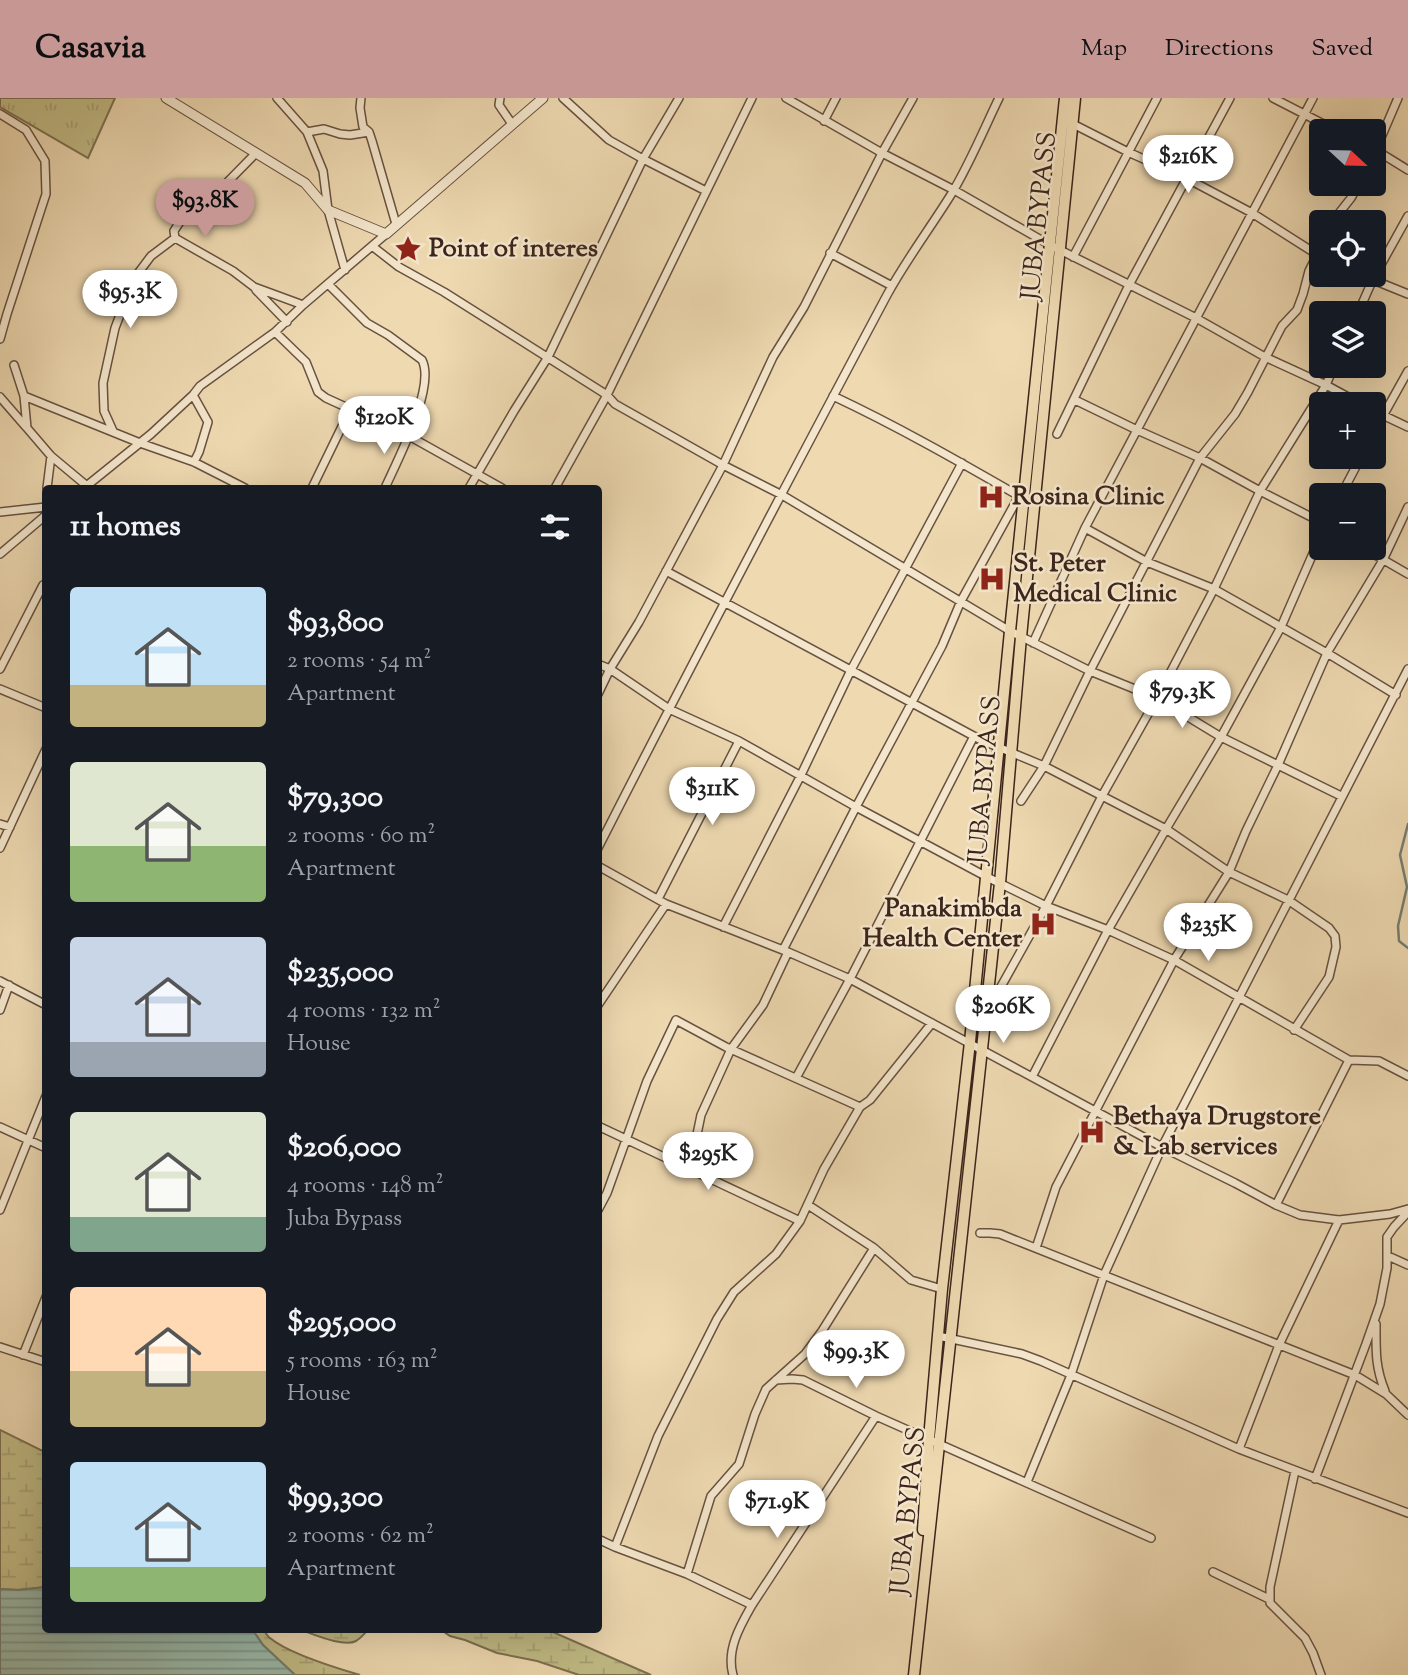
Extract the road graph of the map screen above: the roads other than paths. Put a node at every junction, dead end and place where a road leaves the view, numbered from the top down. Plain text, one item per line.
1 (166, 98) edge
2 (361, 98) edge
3 (500, 98) edge
4 (543, 98) edge
5 (563, 98) edge
6 (680, 98) edge
7 (752, 98) edge
8 (786, 98) edge
9 (835, 98) edge
10 (913, 98) edge
11 (999, 98) edge
12 (1065, 98) edge
13 (1075, 98) edge
14 (1157, 98) edge
15 (1230, 98) edge
16 (1273, 98) edge
17 (1313, 98) edge
18 (1398, 98) edge
19 (279, 99) edge
20 (0, 114) edge
21 (1304, 115) junction
22 (1312, 119) edge
23 (824, 121) junction
24 (1067, 121) junction
25 (512, 124) junction
26 (1386, 124) edge
27 (307, 132) junction
28 (369, 132) junction
29 (1128, 152) junction
30 (256, 153) junction
31 (882, 153) junction
32 (1386, 158) edge
33 (643, 159) junction
34 (1408, 170) edge
35 (1186, 178) junction
36 (954, 190) junction
37 (706, 191) junction
38 (1352, 196) edge
39 (328, 210) junction
40 (1342, 210) edge
41 (1252, 213) junction
42 (1408, 216) edge
43 (396, 224) junction
44 (386, 234) junction
45 (175, 237) junction
46 (372, 246) junction
47 (1055, 248) junction
48 (1309, 250) edge
49 (830, 253) junction
50 (1386, 256) edge
51 (1073, 257) junction
52 (345, 270) junction
53 (1309, 271) edge
54 (328, 284) junction
55 (1129, 285) junction
56 (1386, 285) edge
57 (892, 286) junction
58 (254, 287) junction
59 (1408, 294) edge
60 (303, 305) junction
61 (1196, 318) junction
62 (286, 322) junction
63 (275, 332) junction
64 (0, 339) edge
65 (548, 357) junction
66 (1265, 357) junction
67 (14, 365) dead end
68 (1408, 371) edge
69 (1329, 378) edge
70 (1326, 385) junction
71 (1339, 392) edge
72 (193, 395) junction
73 (607, 395) junction
74 (23, 396) junction
75 (833, 396) junction
76 (0, 397) edge
77 (1075, 400) junction
78 (1386, 409) edge
79 (350, 410) junction
80 (1386, 418) edge
81 (1408, 427) edge
82 (27, 428) junction
83 (1137, 430) junction
84 (113, 432) junction
85 (1057, 433) dead end
86 (409, 436) junction
87 (140, 443) junction
88 (51, 456) junction
89 (1200, 458) junction
90 (194, 462) junction
91 (962, 463) junction
92 (723, 465) junction
93 (477, 474) junction
94 (47, 485) edge
95 (84, 485) edge
96 (88, 485) edge
97 (239, 485) edge
98 (313, 485) edge
99 (386, 485) edge
100 (471, 485) edge
101 (497, 485) edge
102 (557, 485) edge
103 (1260, 491) junction
104 (782, 495) junction
105 (1022, 496) junction
106 (42, 505) edge
107 (1408, 507) edge
108 (0, 512) edge
109 (1309, 516) edge
110 (42, 518) edge
111 (1085, 528) junction
112 (1386, 552) edge
113 (0, 554) edge
114 (1310, 560) edge
115 (1382, 560) joint
116 (1147, 562) junction
117 (905, 568) junction
118 (666, 571) junction
119 (1408, 574) edge
120 (42, 587) edge
121 (1214, 589) junction
122 (961, 601) junction
123 (725, 603) junction
124 (1281, 627) junction
125 (1010, 631) junction
126 (1021, 637) junction
127 (1033, 643) junction
128 (1327, 653) junction
129 (602, 666) edge
130 (0, 669) edge
131 (610, 669) junction
132 (1408, 669) edge
133 (850, 670) junction
134 (1090, 670) junction
135 (602, 686) edge
136 (0, 689) edge
137 (1396, 695) junction
138 (1157, 698) junction
139 (912, 703) junction
140 (42, 706) edge
141 (669, 709) junction
142 (974, 736) junction
143 (1221, 737) junction
144 (739, 741) junction
145 (998, 748) junction
146 (1010, 753) junction
147 (42, 758) edge
148 (1278, 765) junction
149 (1044, 766) junction
150 (801, 775) junction
151 (1102, 796) junction
152 (1341, 796) junction
153 (1021, 801) dead end
154 (856, 807) junction
155 (0, 824) edge
156 (10, 827) junction
157 (1166, 829) junction
158 (602, 840) edge
159 (921, 841) junction
160 (0, 848) edge
161 (602, 868) edge
162 (1230, 872) junction
163 (987, 877) junction
164 (1000, 883) junction
165 (658, 899) junction
166 (1288, 900) junction
167 (666, 904) junction
168 (1046, 906) junction
169 (723, 927) junction
170 (1108, 930) junction
171 (786, 951) junction
172 (1174, 960) junction
173 (850, 979) junction
174 (0, 981) edge
175 (9, 985) junction
176 (998, 992) dead end
177 (1240, 998) junction
178 (602, 999) edge
179 (42, 1003) edge
180 (0, 1010) edge
181 (932, 1023) junction
182 (1294, 1030) junction
183 (970, 1042) junction
184 (731, 1049) junction
185 (982, 1049) junction
186 (1349, 1060) junction
187 (1408, 1076) edge
188 (1032, 1077) junction
189 (796, 1078) junction
190 (42, 1106) edge
191 (860, 1107) junction
192 (1096, 1110) junction
193 (0, 1127) edge
194 (602, 1128) edge
195 (28, 1139) junction
196 (626, 1140) junction
197 (42, 1146) edge
198 (1162, 1147) junction
199 (690, 1168) junction
200 (602, 1202) edge
201 (808, 1205) junction
202 (1276, 1205) junction
203 (0, 1210) edge
204 (1408, 1211) edge
205 (1339, 1220) junction
206 (800, 1221) junction
207 (981, 1234) dead end
208 (874, 1248) junction
209 (1036, 1248) junction
210 (1388, 1256) junction
211 (1408, 1265) edge
212 (1104, 1275) junction
213 (942, 1289) junction
214 (42, 1307) edge
215 (1376, 1317) junction
216 (938, 1336) junction
217 (950, 1338) junction
218 (1279, 1345) junction
219 (0, 1347) edge
220 (23, 1355) junction
221 (42, 1361) edge
222 (1071, 1375) junction
223 (1355, 1375) junction
224 (776, 1380) junction
225 (1386, 1394) junction
226 (1408, 1415) edge
227 (876, 1416) junction
228 (934, 1442) junction
229 (1239, 1450) junction
230 (1295, 1472) junction
231 (1315, 1479) junction
232 (1027, 1482) junction
233 (1408, 1513) edge
234 (1151, 1538) dead end
235 (602, 1541) edge
236 (615, 1547) junction
237 (1213, 1572) dead end
238 (687, 1574) junction
239 (1269, 1599) junction
240 (752, 1605) junction
241 (733, 1675) edge
242 (914, 1675) edge
243 (1321, 1675) edge

1 - 30 street
2 - 28 street
3 - 25 street
4 - 25 street
5 - 33 street
6 - 33 street
7 - 37 street
8 - 23 street
9 - 23 street
10 - 31 street
11 - 36 street
12 - 24 main road, JUBA BYPASS
13 - 24 main road, JUBA BYPASS
14 - 29 street
15 - 35 street
16 - 21 street
17 - 21 street
18 - 26 street
19 - 27 street
20 - 64 street
21 - 22 street
21 - 41 street
23 - 31 street
24 - 29 street
24 - 47 main road, JUBA BYPASS
25 - 43 street
27 - 28 street
27 - 39 street
28 - 43 street
29 - 35 street
29 - 51 street
30 - 39 street
30 - 45 street
31 - 36 street
31 - 49 street
32 - 34 street
33 - 37 street
33 - 65 street
35 - 41 street
35 - 55 street
36 - 47 street
36 - 57 street
37 - 73 street
38 - 40 street
39 - 44 street
39 - 52 street
41 - 48 street
41 - 61 street
42 - 50 street
43 - 44 street
44 - 46 street
45 - 58 street
45 - 84 street
46 - 52 street
46 - 65 street
47 - 51 street
47 - 105 main road, JUBA BYPASS
47 - 126 main road, JUBA BYPASS
49 - 57 street
49 - 92 street
51 - 55 street
52 - 54 street
53 - 66 street
54 - 60 street
54 - 86 street
55 - 61 street
55 - 77 street
56 - 59 street
57 - 75 street
58 - 60 street
58 - 62 street
60 - 62 street
61 - 66 street
61 - 83 street
62 - 63 street
63 - 72 street
63 - 79 street
65 - 73 street
65 - 93 street
66 - 70 street
66 - 89 street
67 - 74 street
68 - 78 street
69 - 70 street
70 - 71 street
70 - 103 street
72 - 87 street
72 - 90 street
73 - 92 street
73 - 102 street
74 - 82 street
74 - 84 street
75 - 91 street
75 - 104 street
76 - 82 street
77 - 83 street
77 - 85 street
79 - 86 street
79 - 98 street
80 - 81 street
82 - 88 street
83 - 89 street
83 - 111 street
84 - 87 street
86 - 93 street
86 - 99 street
87 - 90 street
87 - 96 street
88 - 94 street
88 - 95 street
89 - 103 street
89 - 116 street
90 - 97 street
91 - 105 street
91 - 117 street
92 - 104 street
92 - 118 street
93 - 100 street
93 - 101 street
103 - 109 street
103 - 121 street
104 - 117 street
104 - 123 street
105 - 122 street
105 - 125 main road, JUBA BYPASS
106 - 108 street
107 - 112 street
110 - 113 street
111 - 116 street
111 - 127 street
114 - 124 street
115 - 119 street
115 - 128 street
116 - 121 street
116 - 134 street
117 - 122 street
117 - 133 street
118 - 123 street
118 - 131 street
120 - 130 street
121 - 124 street
121 - 138 street
122 - 125 street
122 - 139 street
123 - 133 street
123 - 141 street
124 - 128 street
124 - 143 street
125 - 126 street
125 - 145 main road, JUBA BYPASS
126 - 127 street
126 - 146 main road, JUBA BYPASS
127 - 134 street
128 - 137 street
128 - 148 street
129 - 131 street
131 - 135 street
131 - 141 street
132 - 137 street
133 - 139 street
133 - 150 street
134 - 138 street
134 - 149 street
136 - 140 street
137 - 152 street
138 - 143 street
138 - 151 street
139 - 142 street
139 - 154 street
141 - 144 street
141 - 158 street
142 - 145 street
142 - 159 street
143 - 148 street
143 - 157 street
144 - 150 street
144 - 165 street
145 - 146 street
145 - 163 main road, JUBA BYPASS
146 - 149 street
146 - 164 main road, JUBA BYPASS
147 - 156 street
148 - 152 street
148 - 162 street
149 - 151 street
149 - 153 street
150 - 154 street
150 - 169 street
151 - 157 street
151 - 168 street
152 - 166 street
154 - 159 street
154 - 171 street
155 - 156 street
156 - 160 street
157 - 162 street
157 - 170 street
159 - 163 street
159 - 173 street
161 - 165 street
162 - 166 street
162 - 172 street
163 - 164 street
163 - 183 main road, JUBA BYPASS
164 - 168 street
164 - 185 main road, JUBA BYPASS
165 - 167 street
166 - 177 street
166 - 182 street
167 - 169 street
167 - 178 street
168 - 170 street
168 - 176 street
169 - 171 street
170 - 172 street
170 - 188 street
171 - 173 street
171 - 184 street
172 - 177 street
172 - 192 street
173 - 181 street
173 - 189 street
174 - 175 street
175 - 179 street
175 - 180 street
177 - 182 street
177 - 198 street
181 - 183 street
181 - 191 street
182 - 186 street
183 - 185 street
183 - 213 main road, JUBA BYPASS
184 - 189 street
184 - 196 street
184 - 199 street
185 - 188 street
185 - 217 main road, JUBA BYPASS
186 - 187 street
186 - 202 street
188 - 192 street
189 - 191 street
190 - 195 street
191 - 201 street
192 - 198 street
192 - 209 street
193 - 195 street
194 - 196 street
195 - 197 street
195 - 203 street
196 - 199 street
196 - 200 street
198 - 202 street
198 - 212 street
199 - 206 street
201 - 206 street
201 - 208 street
202 - 205 street
204 - 205 street
204 - 210 street
205 - 218 street
206 - 236 street
207 - 209 street
208 - 213 street
208 - 224 street
209 - 212 street
210 - 211 street
210 - 215 street
212 - 218 street
212 - 222 street
213 - 216 main road, JUBA BYPASS
214 - 220 street
215 - 223 street
215 - 225 street
216 - 217 street
216 - 228 main road, JUBA BYPASS
217 - 222 street
217 - 228 main road, JUBA BYPASS
218 - 223 street
218 - 229 street
219 - 220 street
220 - 221 street
222 - 229 street
222 - 232 street
223 - 225 street
223 - 231 street
224 - 227 street
224 - 238 street
225 - 226 street
227 - 228 street
227 - 240 street
228 - 232 street
228 - 242 main road, JUBA BYPASS
229 - 230 street
230 - 231 street
230 - 239 street
231 - 233 street
232 - 234 street
235 - 236 street
236 - 238 street
237 - 239 street
238 - 240 street
239 - 243 street
240 - 241 street

